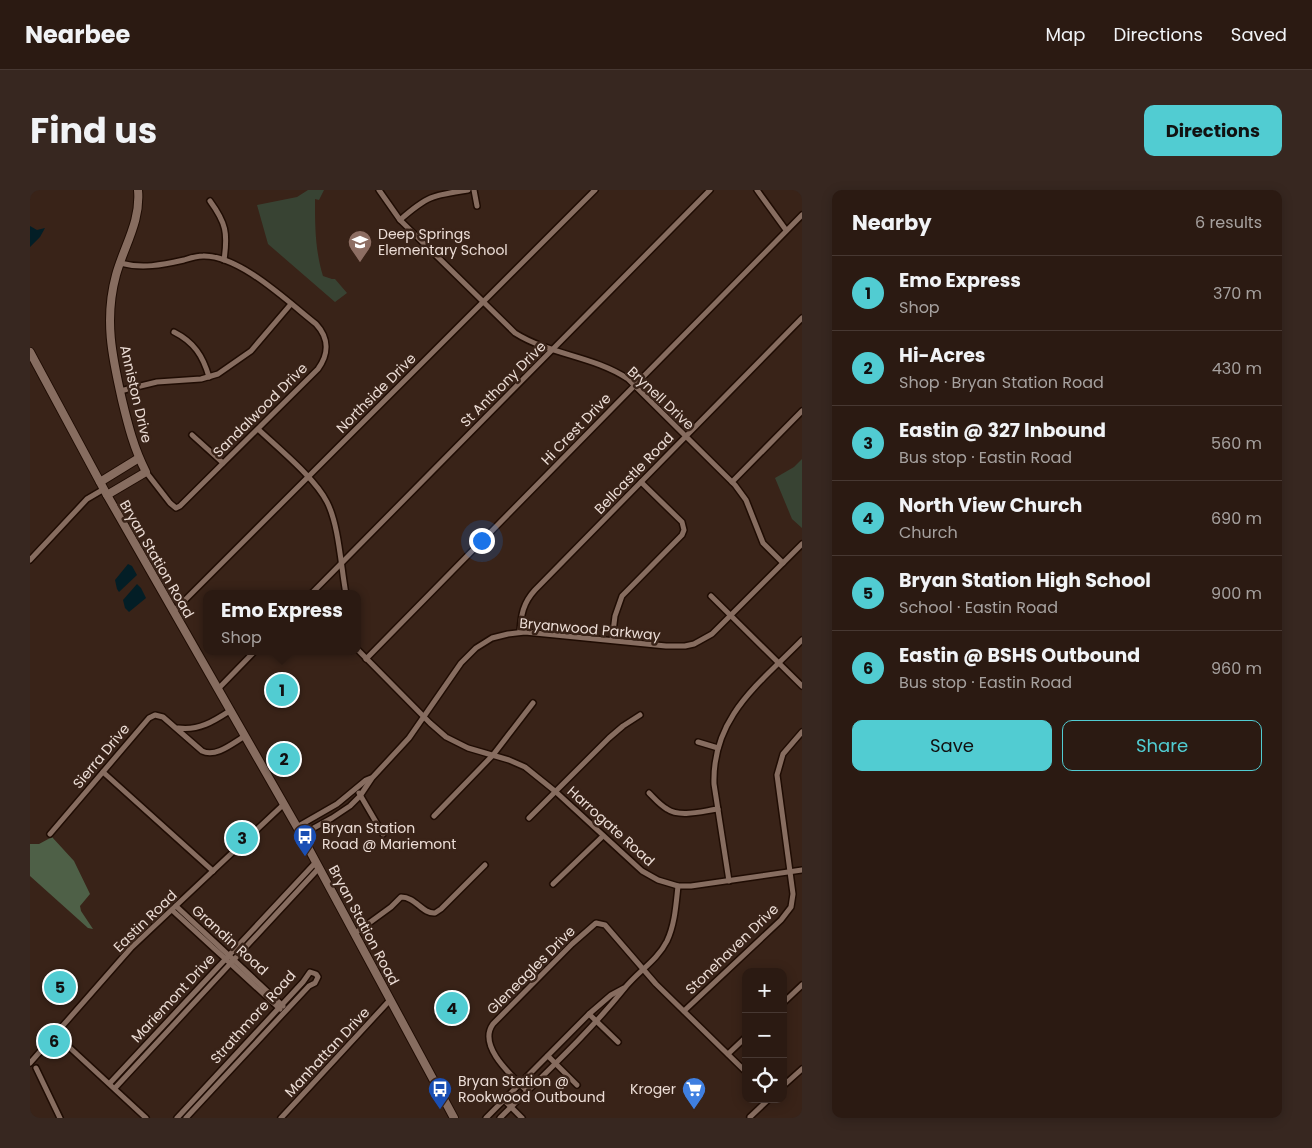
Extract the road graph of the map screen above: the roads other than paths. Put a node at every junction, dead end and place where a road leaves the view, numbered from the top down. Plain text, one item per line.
1 (138, 190) edge
2 (380, 190) edge
3 (468, 190) edge
4 (474, 190) edge
5 (595, 190) edge
6 (710, 190) edge
7 (757, 190) edge
8 (210, 201) dead end
9 (477, 206) dead end
10 (802, 215) edge
11 (400, 220) junction
12 (786, 230) junction
13 (224, 260) junction
14 (120, 263) junction
15 (483, 303) junction
16 (291, 304) junction
17 (802, 318) edge
18 (174, 332) dead end
19 (553, 349) junction
20 (30, 352) edge
21 (209, 377) junction
22 (634, 386) junction
23 (120, 391) junction
24 (802, 411) edge
25 (258, 429) junction
26 (192, 435) dead end
27 (686, 436) junction
28 (139, 458) junction
29 (223, 463) junction
30 (146, 472) junction
31 (307, 477) junction
32 (641, 482) junction
33 (732, 482) junction
34 (103, 489) junction
35 (176, 508) joint
36 (802, 544) edge
37 (30, 560) edge
38 (341, 563) junction
39 (783, 563) junction
40 (315, 590) edge
41 (345, 590) edge
42 (711, 596) dead end
43 (173, 613) junction
44 (731, 617) junction
45 (520, 632) junction
46 (612, 640) junction
47 (802, 640) edge
48 (361, 653) edge
49 (251, 655) edge
50 (366, 659) junction
51 (779, 664) junction
52 (802, 686) edge
53 (218, 689) junction
54 (533, 703) dead end
55 (231, 710) junction
56 (640, 715) dead end
57 (424, 718) junction
58 (177, 728) junction
59 (802, 732) edge
60 (246, 736) junction
61 (698, 742) dead end
62 (718, 748) junction
63 (493, 755) junction
64 (103, 772) junction
65 (372, 778) junction
66 (356, 788) junction
67 (556, 792) junction
68 (649, 793) dead end
69 (360, 796) junction
70 (284, 804) junction
71 (718, 809) junction
72 (434, 816) dead end
73 (530, 818) dead end
74 (299, 831) junction
75 (50, 834) dead end
76 (383, 834) dead end
77 (602, 836) junction
78 (317, 865) junction
79 (484, 865) dead end
80 (802, 870) edge
81 (213, 871) junction
82 (790, 872) junction
83 (728, 881) junction
84 (553, 884) dead end
85 (678, 886) junction
86 (174, 908) junction
87 (354, 934) junction
88 (229, 954) junction
89 (224, 959) junction
90 (234, 959) junction
91 (230, 964) junction
92 (644, 969) junction
93 (802, 985) edge
94 (624, 988) junction
95 (787, 998) edge
96 (390, 1000) junction
97 (282, 1004) junction
98 (278, 1009) junction
99 (285, 1011) junction
100 (684, 1011) junction
101 (590, 1014) junction
102 (597, 1021) junction
103 (157, 1031) junction
104 (55, 1034) junction
105 (163, 1036) junction
106 (742, 1041) edge
107 (618, 1042) dead end
108 (728, 1054) junction
109 (548, 1056) junction
110 (30, 1063) edge
111 (555, 1063) junction
112 (36, 1068) dead end
113 (742, 1068) edge
114 (802, 1069) edge
115 (787, 1082) edge
116 (110, 1083) junction
117 (520, 1084) junction
118 (577, 1085) dead end
119 (115, 1088) junction
120 (527, 1091) junction
121 (504, 1100) junction
122 (765, 1103) edge
123 (511, 1107) junction
124 (750, 1117) edge
125 (60, 1118) edge
126 (146, 1118) edge
127 (176, 1118) edge
128 (186, 1118) edge
129 (281, 1118) edge
130 (454, 1118) edge
131 (486, 1118) edge
132 (500, 1118) edge
133 (522, 1118) edge

1 - 14 main road, Anniston Drive
2 - 11 street, Brynell Drive
3 - 11 street
4 - 9 street
5 - 15 street, Northside Drive
6 - 19 street, St Anthony Drive
7 - 12 street
8 - 13 street
10 - 12 street, Hi Crest Drive
11 - 15 street, Brynell Drive
12 - 22 street, Hi Crest Drive
13 - 14 street, Sandalwood Drive
13 - 16 street, Sandalwood Drive
14 - 23 main road, Anniston Drive
15 - 19 street, Brynell Drive
15 - 31 street, Northside Drive
16 - 21 street
16 - 25 street, Sandalwood Drive
17 - 27 street, Bellcastle Road
18 - 21 street
19 - 22 street, Brynell Drive
19 - 38 street, St Anthony Drive
20 - 34 main road, Bryan Station Road
21 - 23 street
22 - 27 street, Brynell Drive
22 - 50 street, Hi Crest Drive
23 - 28 main road, Anniston Drive
24 - 33 street
25 - 29 street, Sandalwood Drive
25 - 31 street
26 - 29 street
27 - 32 street, Bellcastle Road
27 - 33 street, Brynell Drive
28 - 30 main road, Anniston Drive
28 - 34 main road, Anniston Drive
29 - 35 street, Sandalwood Drive
30 - 34 main road
30 - 35 street, Anniston Drive
31 - 38 street
31 - 43 street, Northside Drive
32 - 45 street, Bellcastle Road
32 - 46 street
33 - 39 street, Brynell Drive
34 - 37 street
34 - 43 main road, Bryan Station Road
36 - 39 street, Bryanwood Parkway
38 - 40 street, St Anthony Drive
38 - 41 street
39 - 44 street, Bryanwood Parkway
42 - 44 street
43 - 53 main road, Bryan Station Road
44 - 46 street, Bryanwood Parkway
44 - 51 street
45 - 46 street, Bryanwood Parkway
45 - 57 street, Bryanwood Parkway
47 - 51 street
48 - 50 street, Harrogate Road
49 - 53 street
50 - 57 street, Harrogate Road
51 - 52 street
51 - 62 street
53 - 55 main road, Bryan Station Road
54 - 63 street
55 - 58 street
55 - 60 main road, Bryan Station Road
56 - 67 street
57 - 63 street, Harrogate Road
57 - 65 street, Bryanwood Parkway
58 - 60 street, Sierra Drive
58 - 64 street, Sierra Drive
59 - 82 street, Stonehaven Drive
60 - 70 main road, Bryan Station Road
61 - 62 street
62 - 71 street
63 - 67 street, Harrogate Road
63 - 72 street
64 - 75 street, Sierra Drive
64 - 81 street
65 - 66 street, Bryanwood Parkway
65 - 69 street, Bryanwood Parkway
66 - 69 street
66 - 74 street, Bryanwood Parkway
67 - 73 street
67 - 77 street, Harrogate Road
68 - 71 street
69 - 74 street, Bryanwood Parkway
69 - 76 street
70 - 74 main road, Bryan Station Road
70 - 81 street, Eastin Road
71 - 83 street
74 - 78 main road, Bryan Station Road
77 - 84 street
77 - 85 street, Harrogate Road
78 - 87 main road, Bryan Station Road
78 - 88 street, Mariemont Drive
78 - 90 street, Mariemont Drive
79 - 87 street
80 - 82 street, Harrogate Road
81 - 86 street, Eastin Road
82 - 83 street, Harrogate Road
82 - 100 street, Stonehaven Drive
83 - 85 street, Harrogate Road
85 - 92 street
86 - 88 street, Grandin Road
86 - 89 street, Grandin Road
86 - 104 street, Eastin Road
87 - 96 main road, Bryan Station Road
88 - 89 street, Mariemont Drive
88 - 90 street, Grandin Road
89 - 91 street, Grandin Road
89 - 103 street, Mariemont Drive
90 - 91 street, Mariemont Drive
90 - 97 street, Grandin Road
91 - 98 street, Grandin Road
91 - 105 street, Mariemont Drive
92 - 94 street
92 - 100 street
92 - 117 street, Gleneagles Drive
93 - 95 street
94 - 101 street
94 - 102 street
96 - 129 street, Manhattan Drive
96 - 130 main road, Bryan Station Road
97 - 98 street, Strathmore Road
97 - 99 street, Grandin Road
97 - 99 street, Strathmore Road
98 - 99 street, Grandin Road
98 - 127 street, Strathmore Road
99 - 128 street, Strathmore Road
100 - 108 street
101 - 102 street
101 - 109 street
102 - 107 street
102 - 111 street
103 - 105 street
103 - 116 street, Mariemont Drive
104 - 110 street, Eastin Road
104 - 116 street
105 - 119 street, Mariemont Drive
106 - 108 street
108 - 113 street
109 - 111 street
109 - 117 street
111 - 118 street
111 - 120 street
112 - 125 street
114 - 115 street
116 - 119 street
117 - 120 street, Gleneagles Drive
117 - 121 street
119 - 126 street
120 - 123 street
121 - 123 street
121 - 131 street
122 - 124 street
123 - 132 street
123 - 133 street

